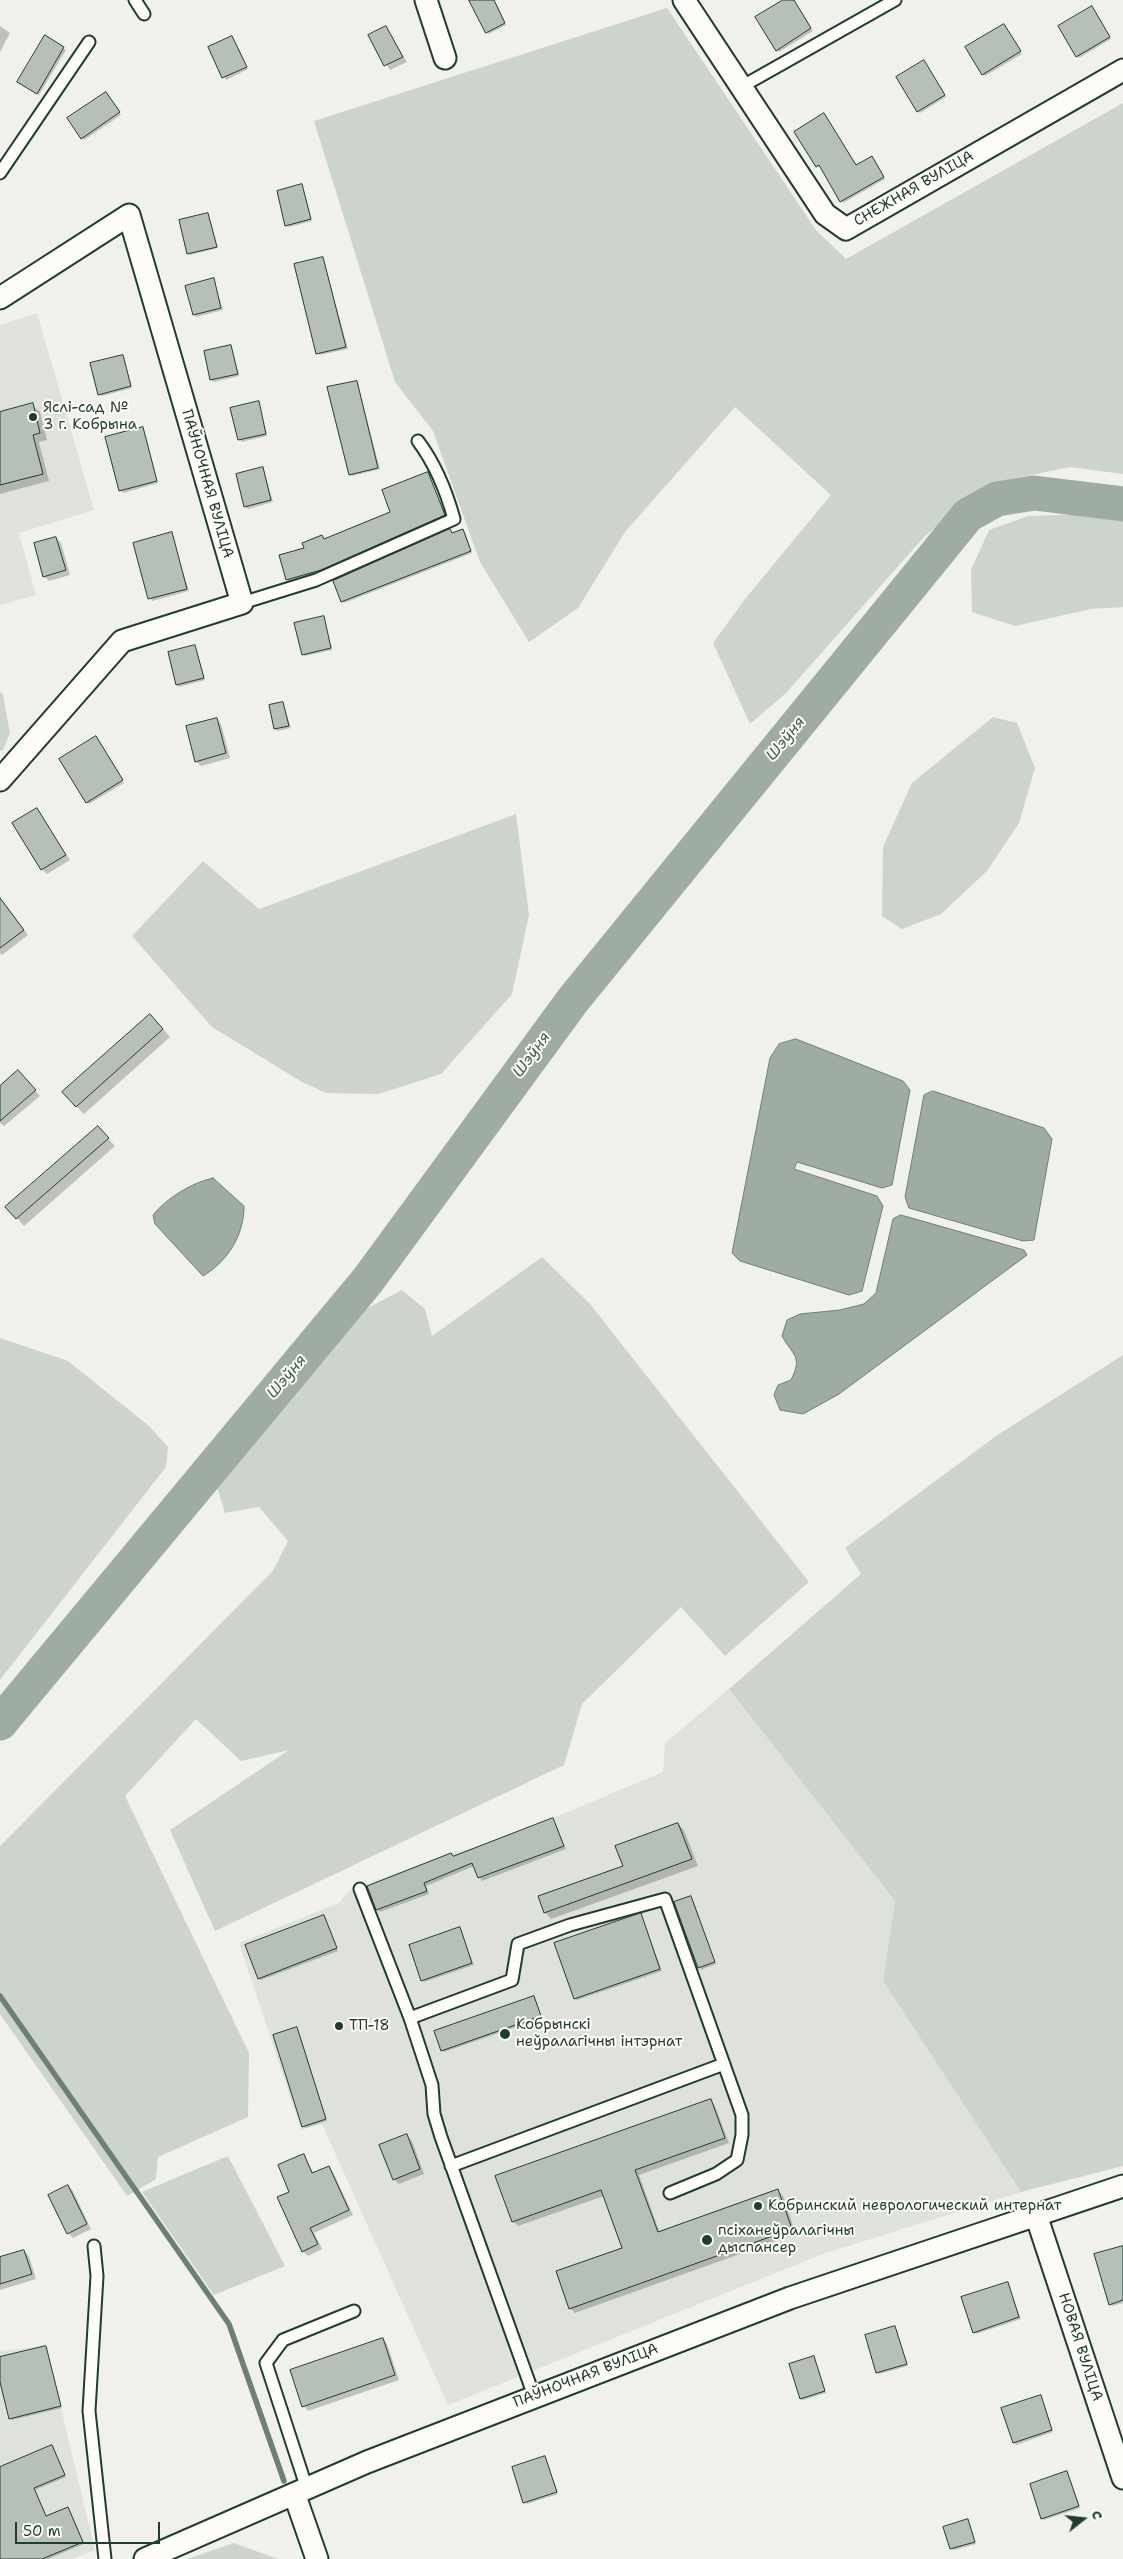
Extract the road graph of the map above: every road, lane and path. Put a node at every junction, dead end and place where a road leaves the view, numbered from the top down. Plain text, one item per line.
1 (135, 0) edge
2 (426, 0) edge
3 (684, 0) edge
4 (895, 0) edge
5 (144, 14) dead end
6 (89, 42) dead end
7 (445, 58) dead end
8 (1123, 70) edge
9 (741, 87) junction
10 (0, 173) edge
11 (0, 298) edge
12 (418, 441) dead end
13 (242, 603) junction
14 (0, 780) edge
15 (360, 1889) dead end
16 (410, 2018) junction
17 (724, 2064) junction
18 (451, 2166) junction
19 (1123, 2186) edge
20 (670, 2193) dead end
21 (1036, 2215) junction
22 (94, 2246) dead end
23 (354, 2311) dead end
24 (534, 2396) junction
25 (1123, 2478) edge
26 (301, 2492) junction
27 (105, 2559) edge
28 (145, 2559) edge
29 (317, 2559) edge

1 - 5 lane
2 - 7 street
3 - 9 street, СНЕЖНАЯ ВУЛІЦА
4 - 9 lane
6 - 10 lane
8 - 9 street, СНЕЖНАЯ ВУЛІЦА
11 - 13 street, ПАЎНОЧНАЯ ВУЛІЦА
12 - 13 lane
13 - 14 street
15 - 16 lane
16 - 17 lane
16 - 18 lane
17 - 18 lane
17 - 20 lane
18 - 24 lane
19 - 21 street, ПАЎНОЧНАЯ ВУЛІЦА
21 - 24 street, ПАЎНОЧНАЯ ВУЛІЦА
21 - 25 street, НОВАЯ ВУЛІЦА
22 - 27 lane
23 - 26 lane
24 - 26 street, ПАЎНОЧНАЯ ВУЛІЦА
26 - 28 street, ПАЎНОЧНАЯ ВУЛІЦА
26 - 29 street

